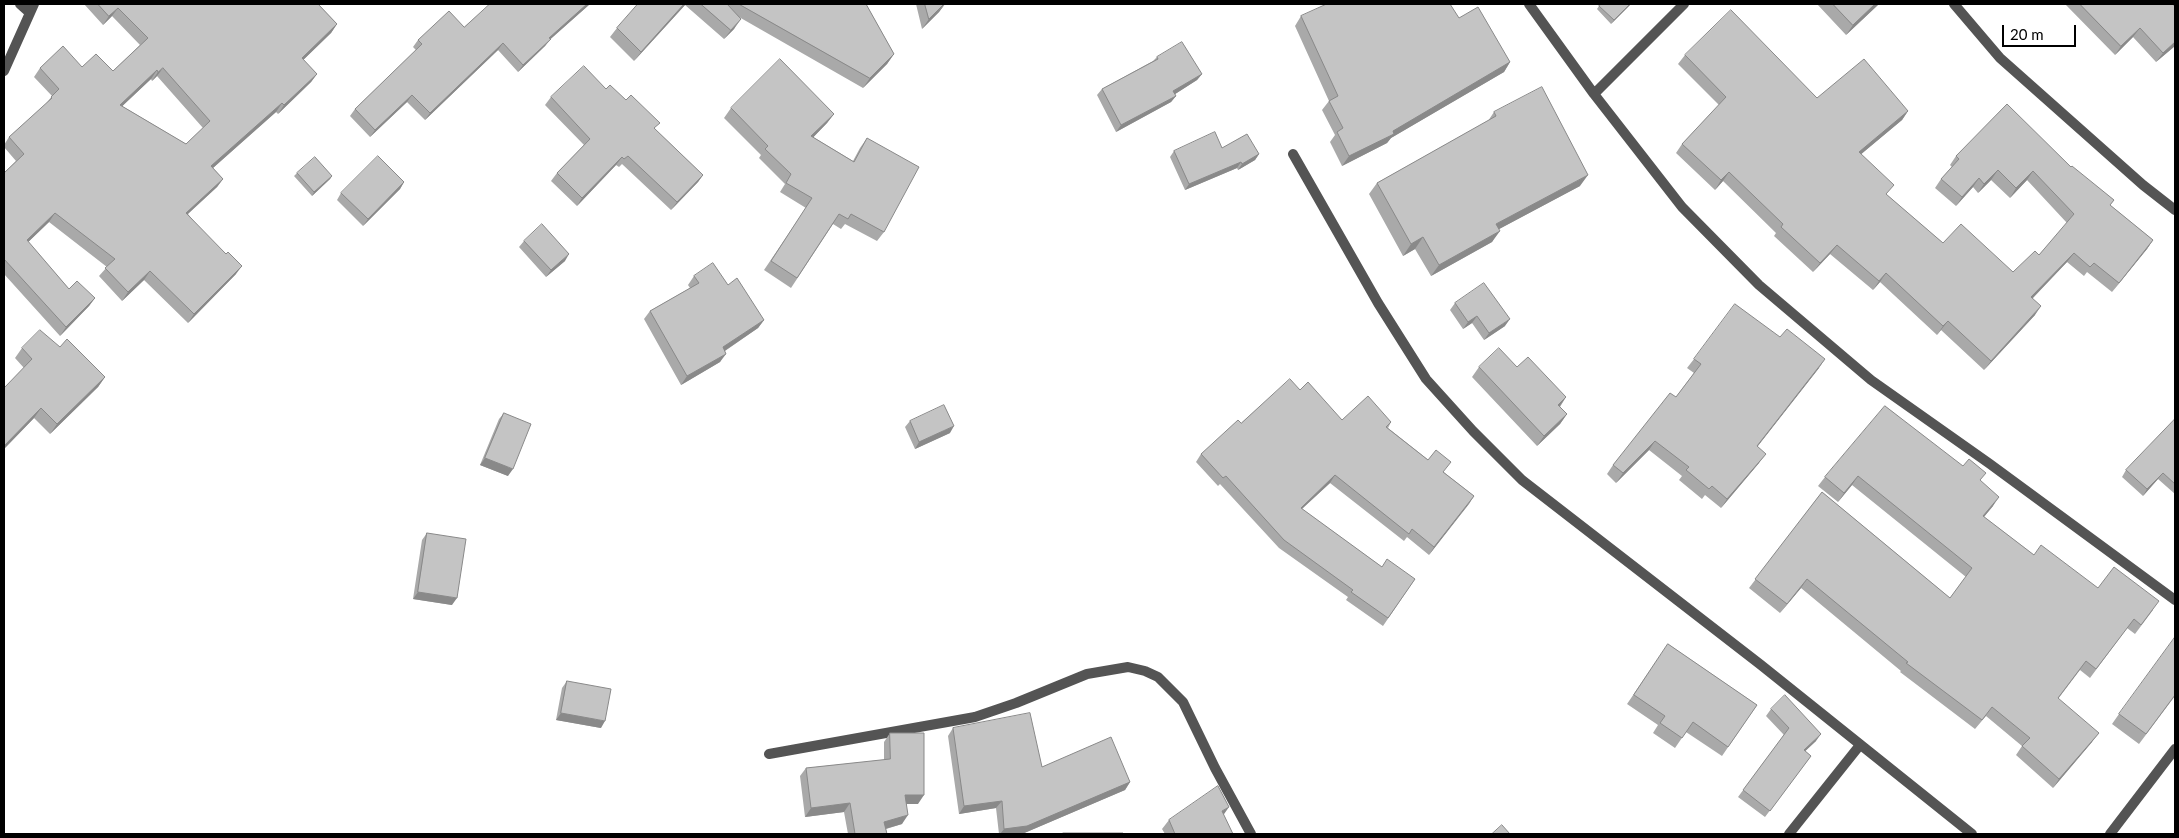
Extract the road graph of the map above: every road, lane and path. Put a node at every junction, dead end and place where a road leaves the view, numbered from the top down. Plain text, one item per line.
1 (20, 4) edge
2 (1529, 4) edge
3 (1684, 4) edge
4 (1954, 4) edge
5 (32, 8) edge
6 (4, 71) edge
7 (1594, 94) junction
8 (1293, 154) dead end
9 (2175, 210) edge
10 (2175, 600) edge
11 (1860, 744) junction
12 (2175, 749) edge
13 (769, 754) dead end
14 (1251, 834) edge
15 (1789, 834) edge
16 (1972, 834) edge
17 (2110, 834) edge

1 - 5 street
2 - 7 street
3 - 7 street
4 - 9 street
5 - 6 street
7 - 10 street
8 - 11 street
11 - 15 street
11 - 16 street
12 - 17 street
13 - 14 street

